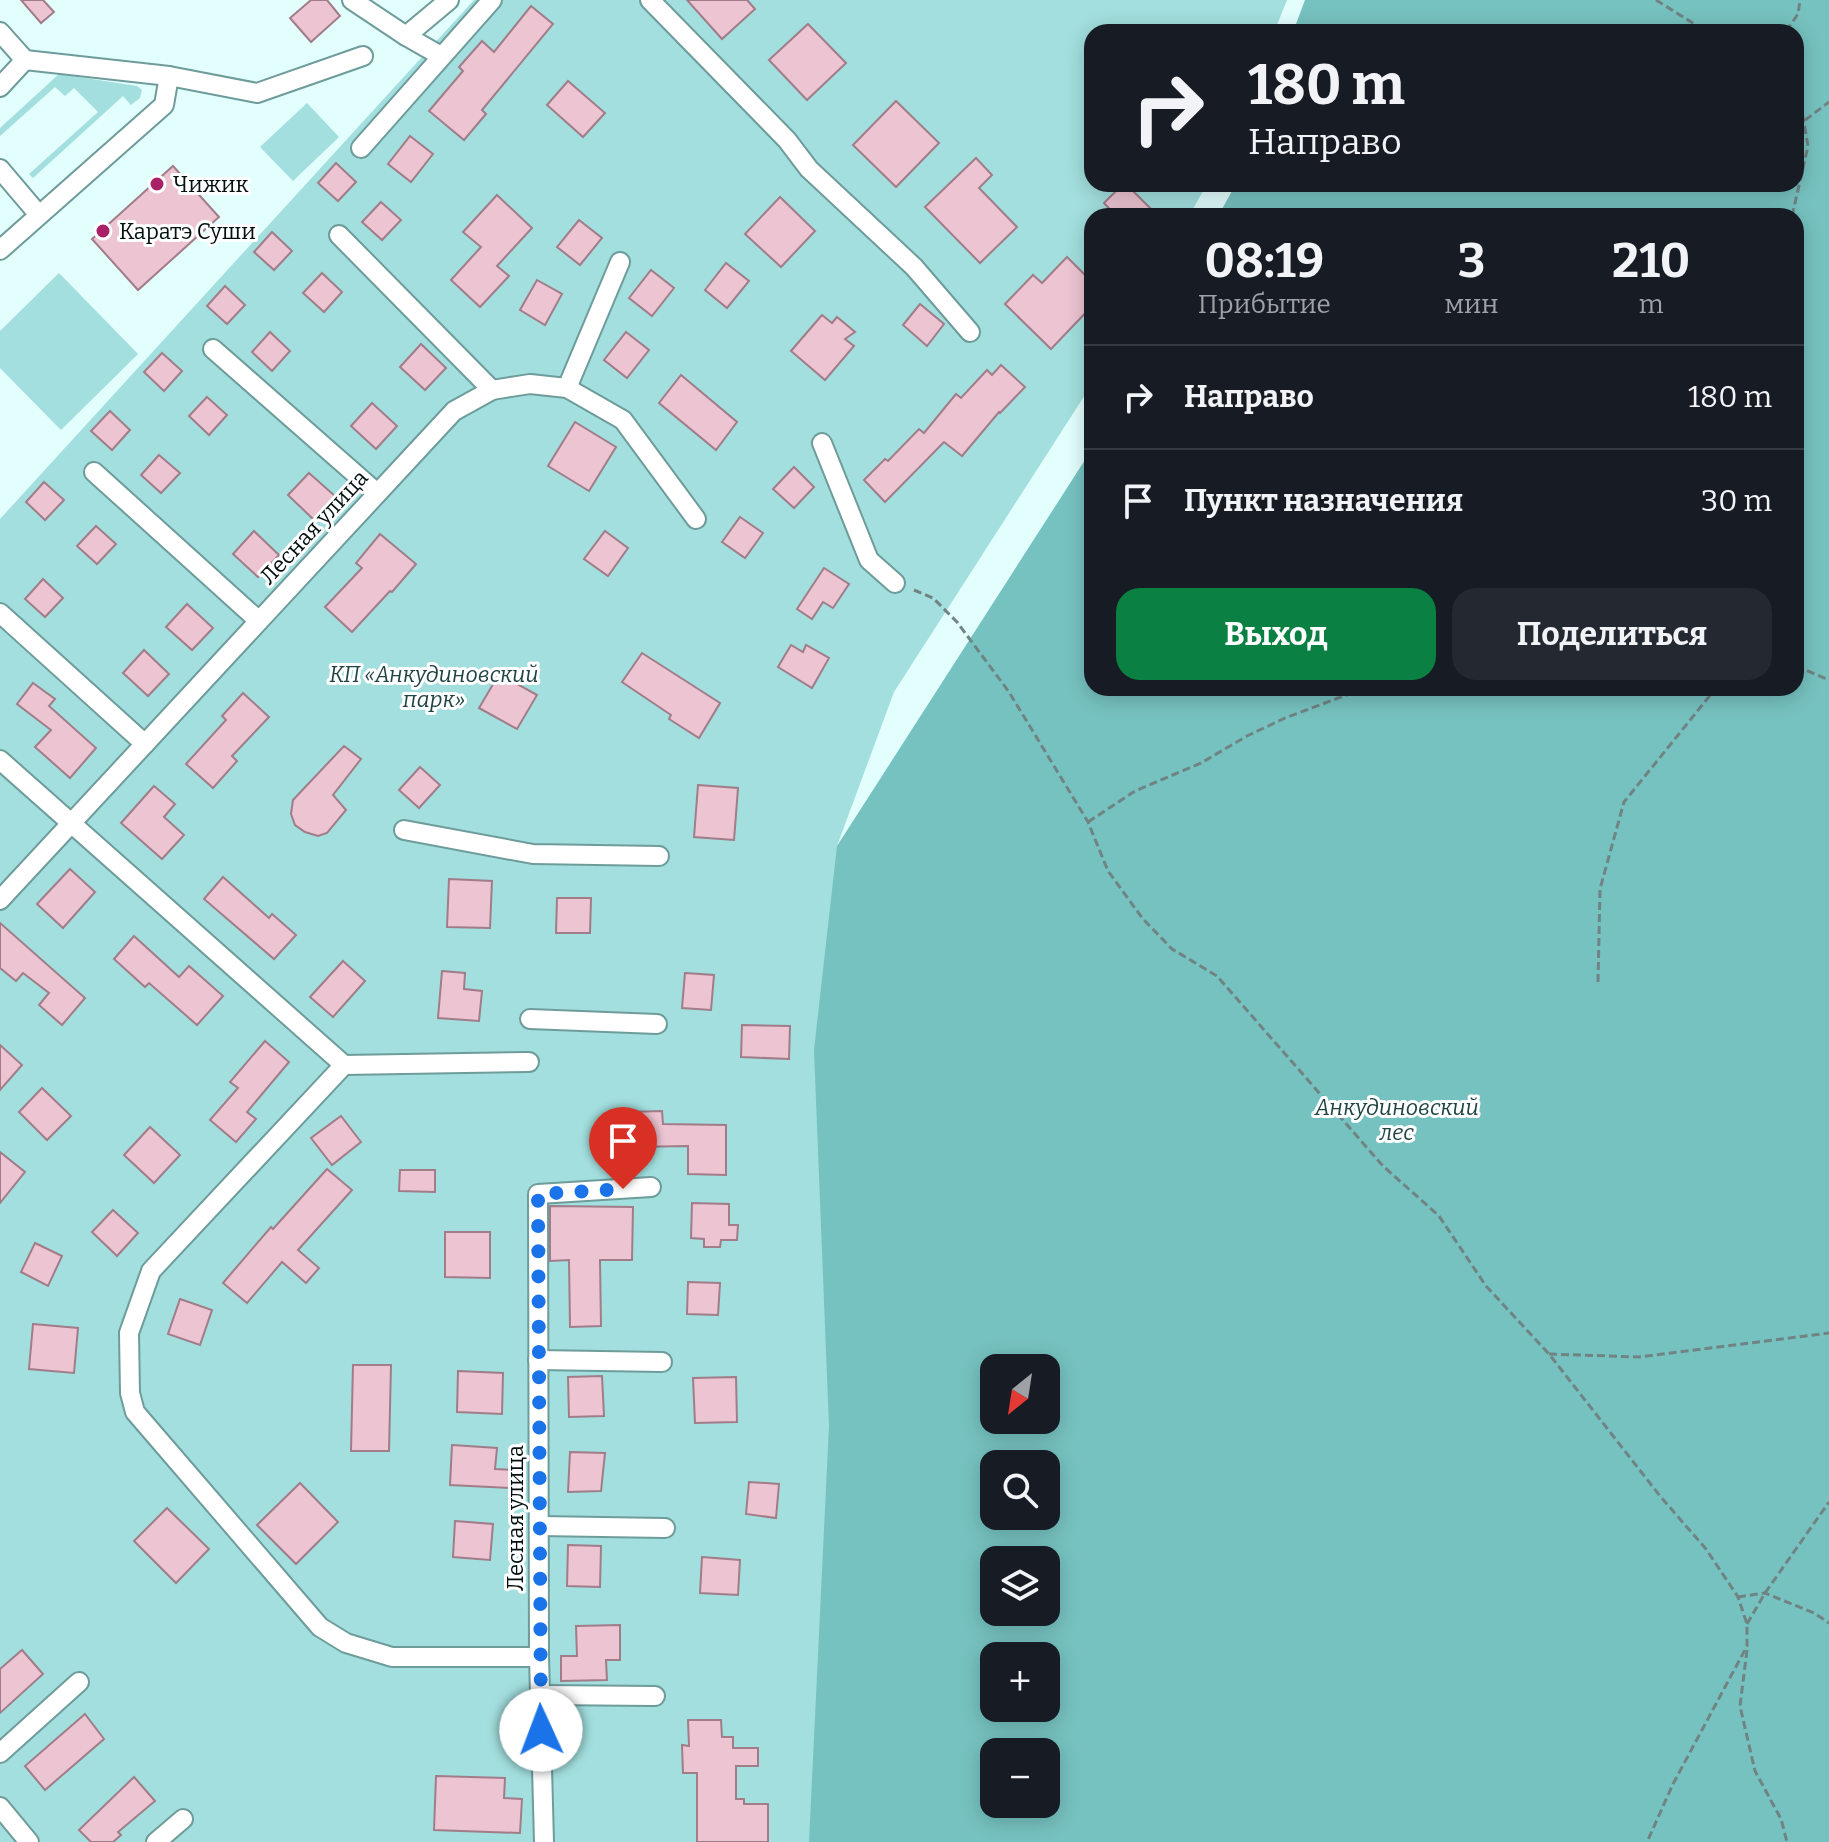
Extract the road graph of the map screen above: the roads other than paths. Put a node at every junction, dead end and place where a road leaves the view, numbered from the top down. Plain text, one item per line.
1 (352, 0) edge
2 (449, 0) edge
3 (492, 0) edge
4 (650, 0) edge
5 (0, 32) edge
6 (406, 36) junction
7 (363, 56) dead end
8 (441, 56) junction
9 (25, 60) junction
10 (169, 76) junction
11 (0, 87) edge
12 (361, 148) dead end
13 (0, 169) edge
14 (39, 215) junction
15 (339, 235) dead end
16 (0, 250) edge
17 (620, 262) dead end
18 (970, 332) dead end
19 (213, 349) dead end
20 (567, 388) junction
21 (492, 390) junction
22 (822, 443) dead end
23 (94, 472) dead end
24 (377, 493) junction
25 (696, 519) dead end
26 (895, 583) road end
27 (0, 613) edge
28 (259, 621) junction
29 (145, 744) junction
30 (0, 760) edge
31 (72, 823) junction
32 (404, 830) dead end
33 (659, 856) dead end
34 (1, 896) edge
35 (530, 1019) dead end
36 (657, 1024) dead end
37 (529, 1062) dead end
38 (344, 1065) junction
39 (651, 1187) dead end
40 (538, 1360) junction
41 (662, 1362) dead end
42 (539, 1526) junction
43 (665, 1528) dead end
44 (539, 1657) junction
45 (79, 1682) dead end
46 (540, 1695) junction
47 (655, 1696) dead end
48 (0, 1753) edge
49 (0, 1807) edge
50 (183, 1819) dead end
51 (29, 1842) edge
52 (156, 1842) edge
53 (544, 1842) edge

1 - 6 street
2 - 6 street
3 - 8 street
4 - 18 street
5 - 9 street
6 - 8 street
7 - 10 street
8 - 12 street
9 - 10 street
9 - 11 street
10 - 14 street
13 - 14 street
14 - 16 street
15 - 21 street
17 - 20 street
19 - 24 street
20 - 21 street, Лесная улица
20 - 25 street, Лесная улица
21 - 24 street, Лесная улица
22 - 26 street
23 - 28 street
24 - 28 street, Лесная улица
27 - 29 street
28 - 29 street, Лесная улица
29 - 31 street, Лесная улица
30 - 31 street
31 - 34 street, Лесная улица
31 - 38 street
32 - 33 street
35 - 36 street
37 - 38 street
38 - 44 street
39 - 40 street, Лесная улица
40 - 41 street
40 - 42 street, Лесная улица
42 - 43 street
42 - 44 street, Лесная улица
44 - 46 street, Лесная улица
45 - 48 street
46 - 47 street
46 - 53 street, Лесная улица
49 - 51 street
50 - 52 street

